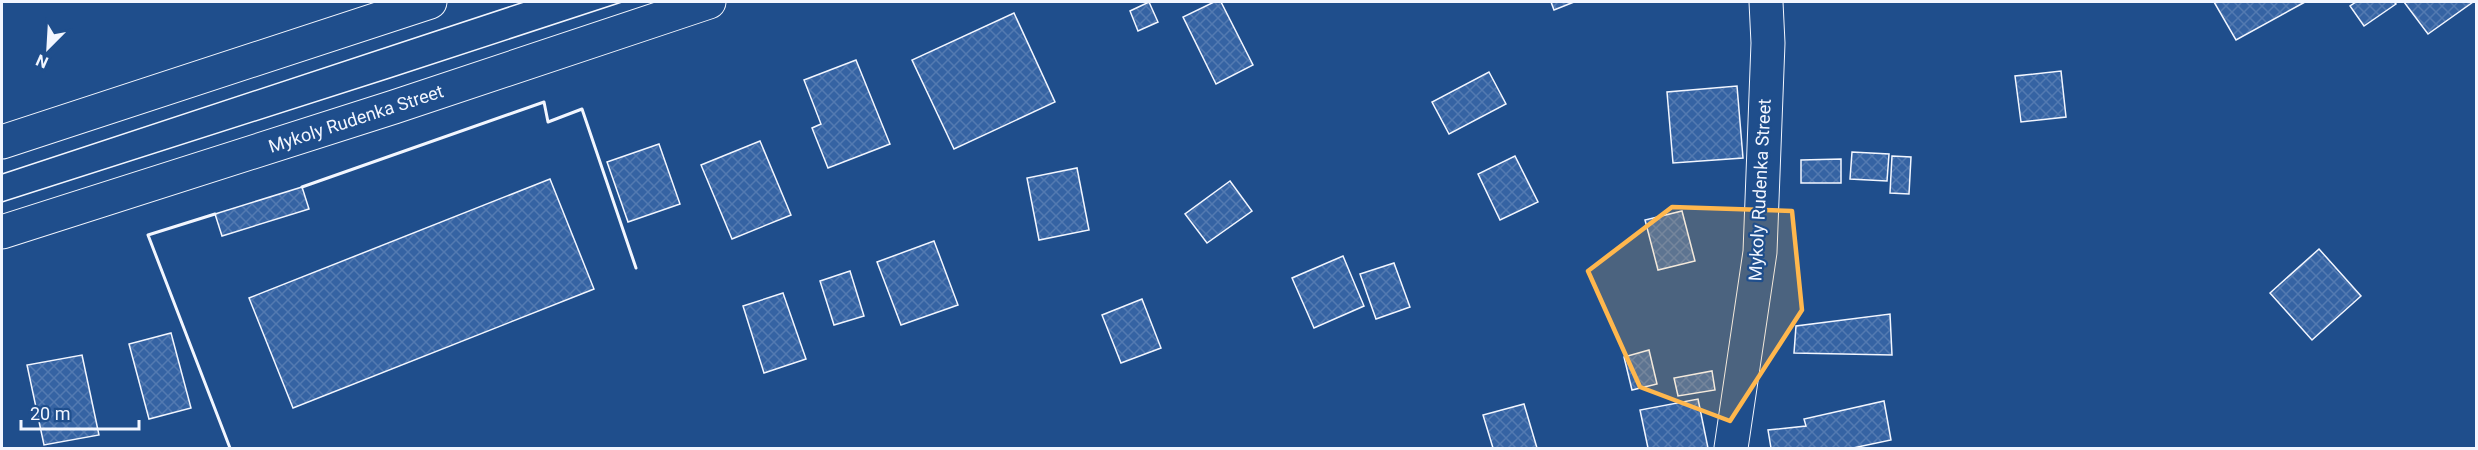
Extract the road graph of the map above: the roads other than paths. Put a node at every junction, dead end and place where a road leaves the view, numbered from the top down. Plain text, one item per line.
1 (430, 2) edge
2 (709, 2) edge
3 (1766, 2) edge
4 (2, 142) edge
5 (2, 232) edge
6 (1731, 448) edge

1 - 4 street
2 - 5 street, Mykoly Rudenka Street
3 - 6 street, Mykoly Rudenka Street

